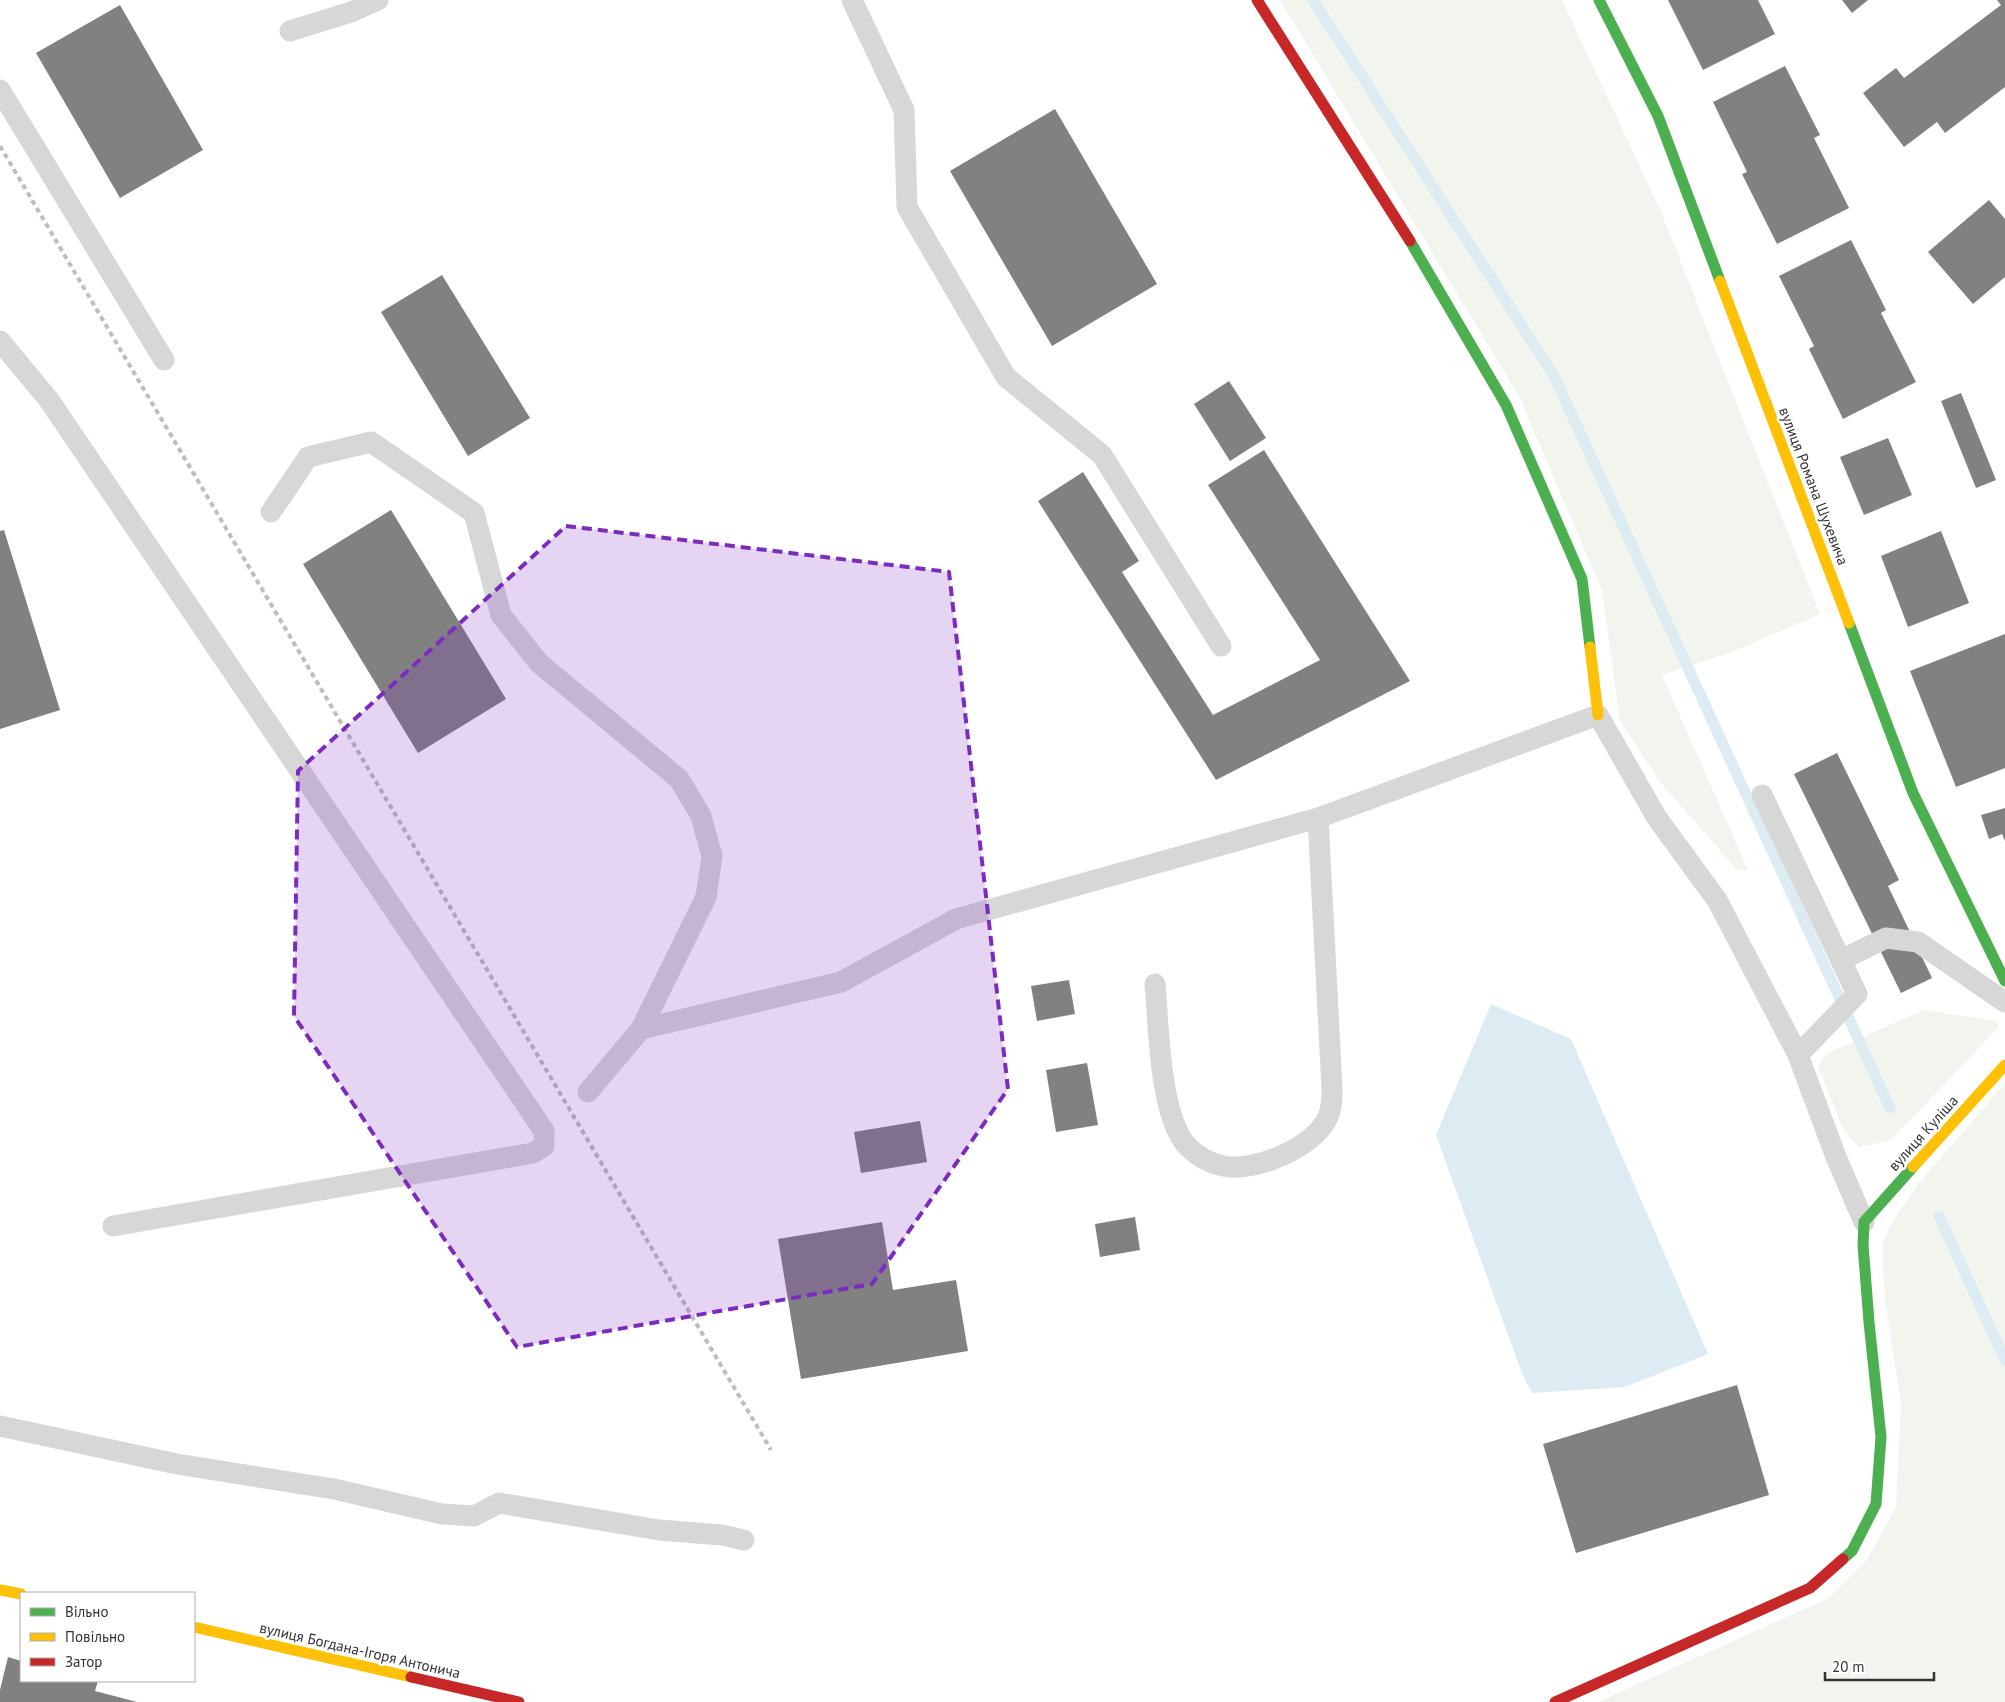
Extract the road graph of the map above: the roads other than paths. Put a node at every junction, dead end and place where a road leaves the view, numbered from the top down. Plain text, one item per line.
1 (378, 0) edge
2 (852, 0) edge
3 (1257, 0) edge
4 (1599, 0) edge
5 (290, 31) dead end
6 (0, 90) edge
7 (0, 341) edge
8 (164, 360) dead end
9 (271, 512) dead end
10 (1221, 646) dead end
11 (1598, 715) junction
12 (1762, 795) dead end
13 (1318, 818) junction
14 (1842, 960) junction
15 (2005, 981) edge
16 (1155, 984) dead end
17 (2005, 1002) edge
18 (641, 1029) junction
19 (1798, 1055) junction
20 (2005, 1065) edge
21 (588, 1092) dead end
22 (1864, 1222) junction
23 (114, 1226) dead end
24 (0, 1426) edge
25 (744, 1540) dead end
26 (0, 1590) edge
27 (20, 1594) edge
28 (195, 1628) edge
29 (519, 1702) edge
30 (1555, 1702) edge

1 - 5 lane
2 - 10 lane
3 - 11 street
4 - 15 street, вулиця Романа Шухевича
6 - 8 lane
7 - 23 lane
9 - 18 lane
11 - 13 lane
11 - 19 lane
12 - 14 lane
13 - 16 lane
13 - 18 lane
14 - 17 lane
14 - 19 lane
18 - 21 lane
19 - 22 lane
20 - 22 street, вулиця Куліша
22 - 30 street
24 - 25 lane
26 - 27 street
28 - 29 street, вулиця Богдана-Ігоря Антонича

